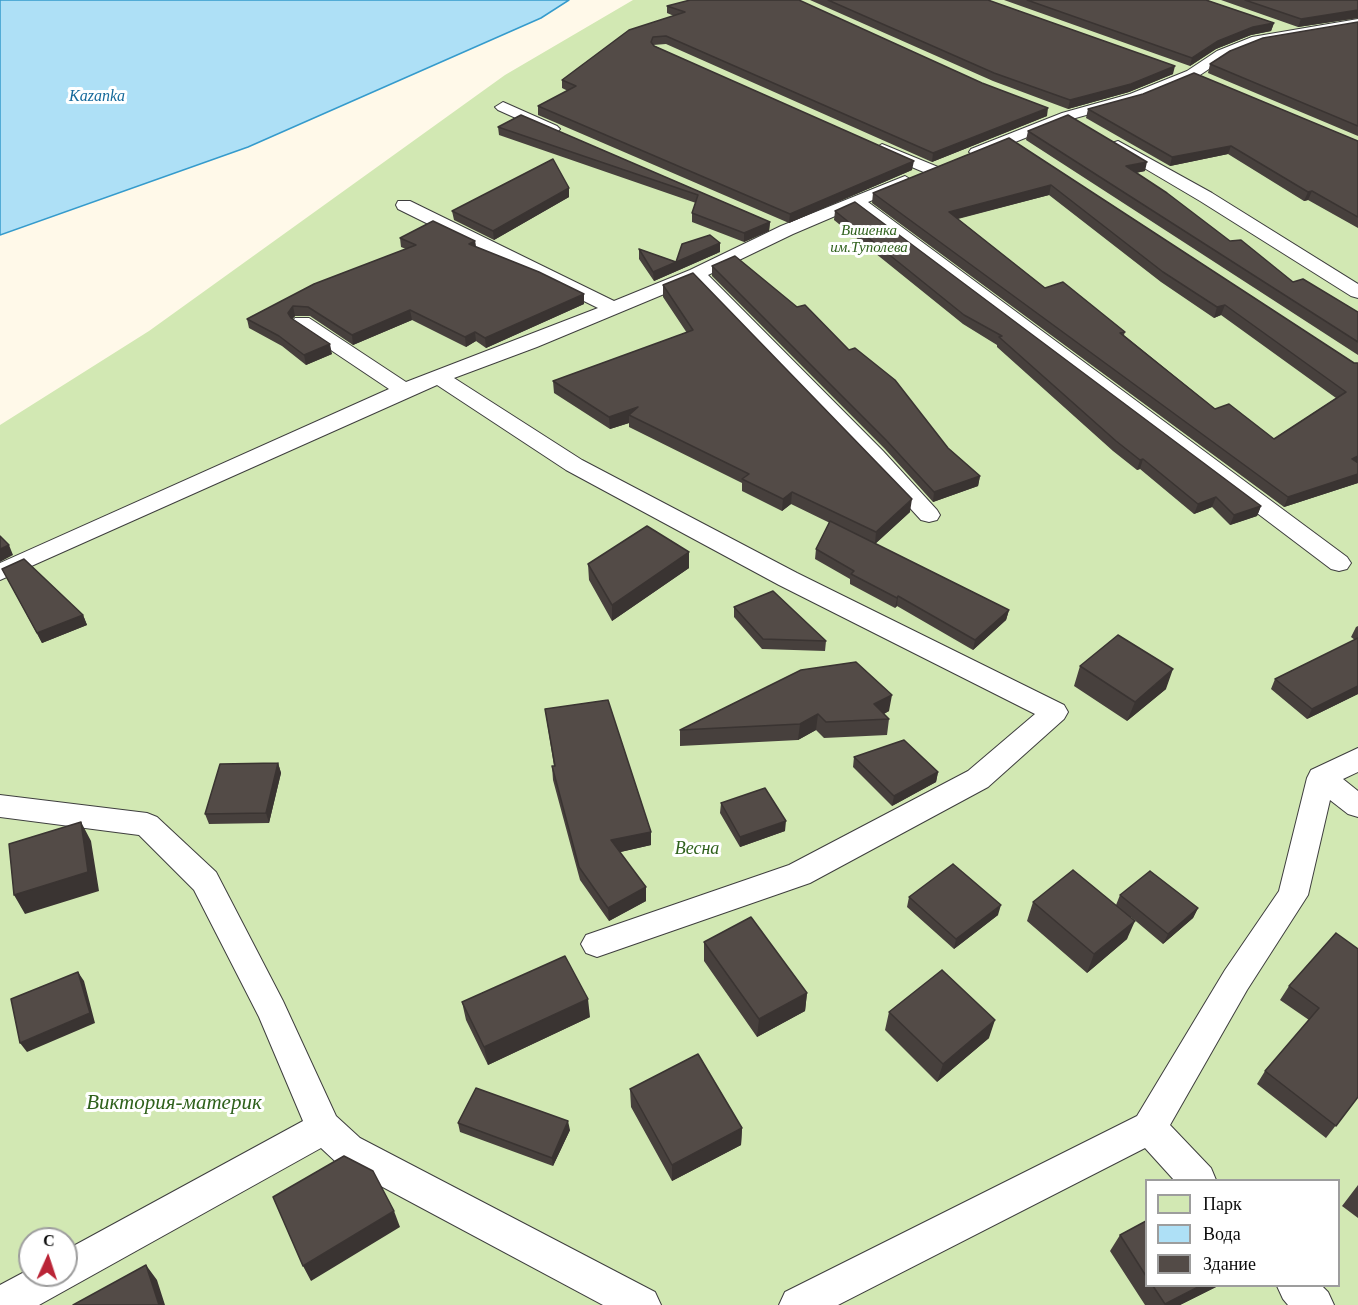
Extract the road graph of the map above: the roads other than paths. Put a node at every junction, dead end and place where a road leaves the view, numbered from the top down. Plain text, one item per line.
1 (1358, 23) edge
2 (1274, 25) edge
3 (1335, 27) junction
4 (1293, 32) junction
5 (1358, 35) edge
6 (1170, 66) edge
7 (1192, 74) junction
8 (1213, 82) edge
9 (503, 107) dead end
10 (1047, 108) edge
11 (1068, 116) junction
12 (1087, 127) edge
13 (568, 136) edge
14 (1009, 139) junction
15 (1107, 139) edge
16 (867, 141) edge
17 (1029, 152) edge
18 (932, 171) junction
19 (855, 201) junction
20 (404, 206) dead end
21 (765, 221) edge
22 (787, 230) junction
23 (696, 274) junction
24 (1358, 292) edge
25 (612, 308) junction
26 (302, 322) edge
27 (440, 378) junction
28 (404, 390) junction
29 (929, 515) dead end
30 (1339, 563) dead end
31 (0, 572) edge
32 (1358, 759) edge
33 (1321, 778) junction
34 (0, 806) edge
35 (1358, 806) edge
36 (597, 944) dead end
37 (324, 1128) junction
38 (1149, 1128) junction
39 (1197, 1179) edge
40 (78, 1263) edge
41 (34, 1287) edge
42 (1297, 1287) edge
43 (1, 1305) edge
44 (642, 1305) edge
45 (798, 1305) edge
46 (1315, 1305) edge

1 - 3 lane
2 - 4 lane
3 - 4 lane
3 - 5 lane
4 - 7 lane
6 - 7 lane
7 - 8 lane
7 - 11 lane
9 - 13 lane
10 - 11 lane
11 - 12 lane
11 - 14 lane
14 - 17 lane
14 - 18 lane
15 - 24 lane
16 - 18 lane
18 - 19 lane
19 - 22 lane
19 - 30 lane
20 - 25 lane
21 - 22 lane
22 - 23 lane
23 - 25 lane
23 - 29 lane
25 - 27 lane
26 - 28 lane
27 - 28 lane
27 - 36 lane
28 - 31 lane
32 - 33 lane
33 - 35 lane
33 - 38 lane
34 - 37 lane
37 - 40 lane
37 - 44 lane
38 - 39 lane
38 - 45 lane
41 - 43 lane
42 - 46 lane

